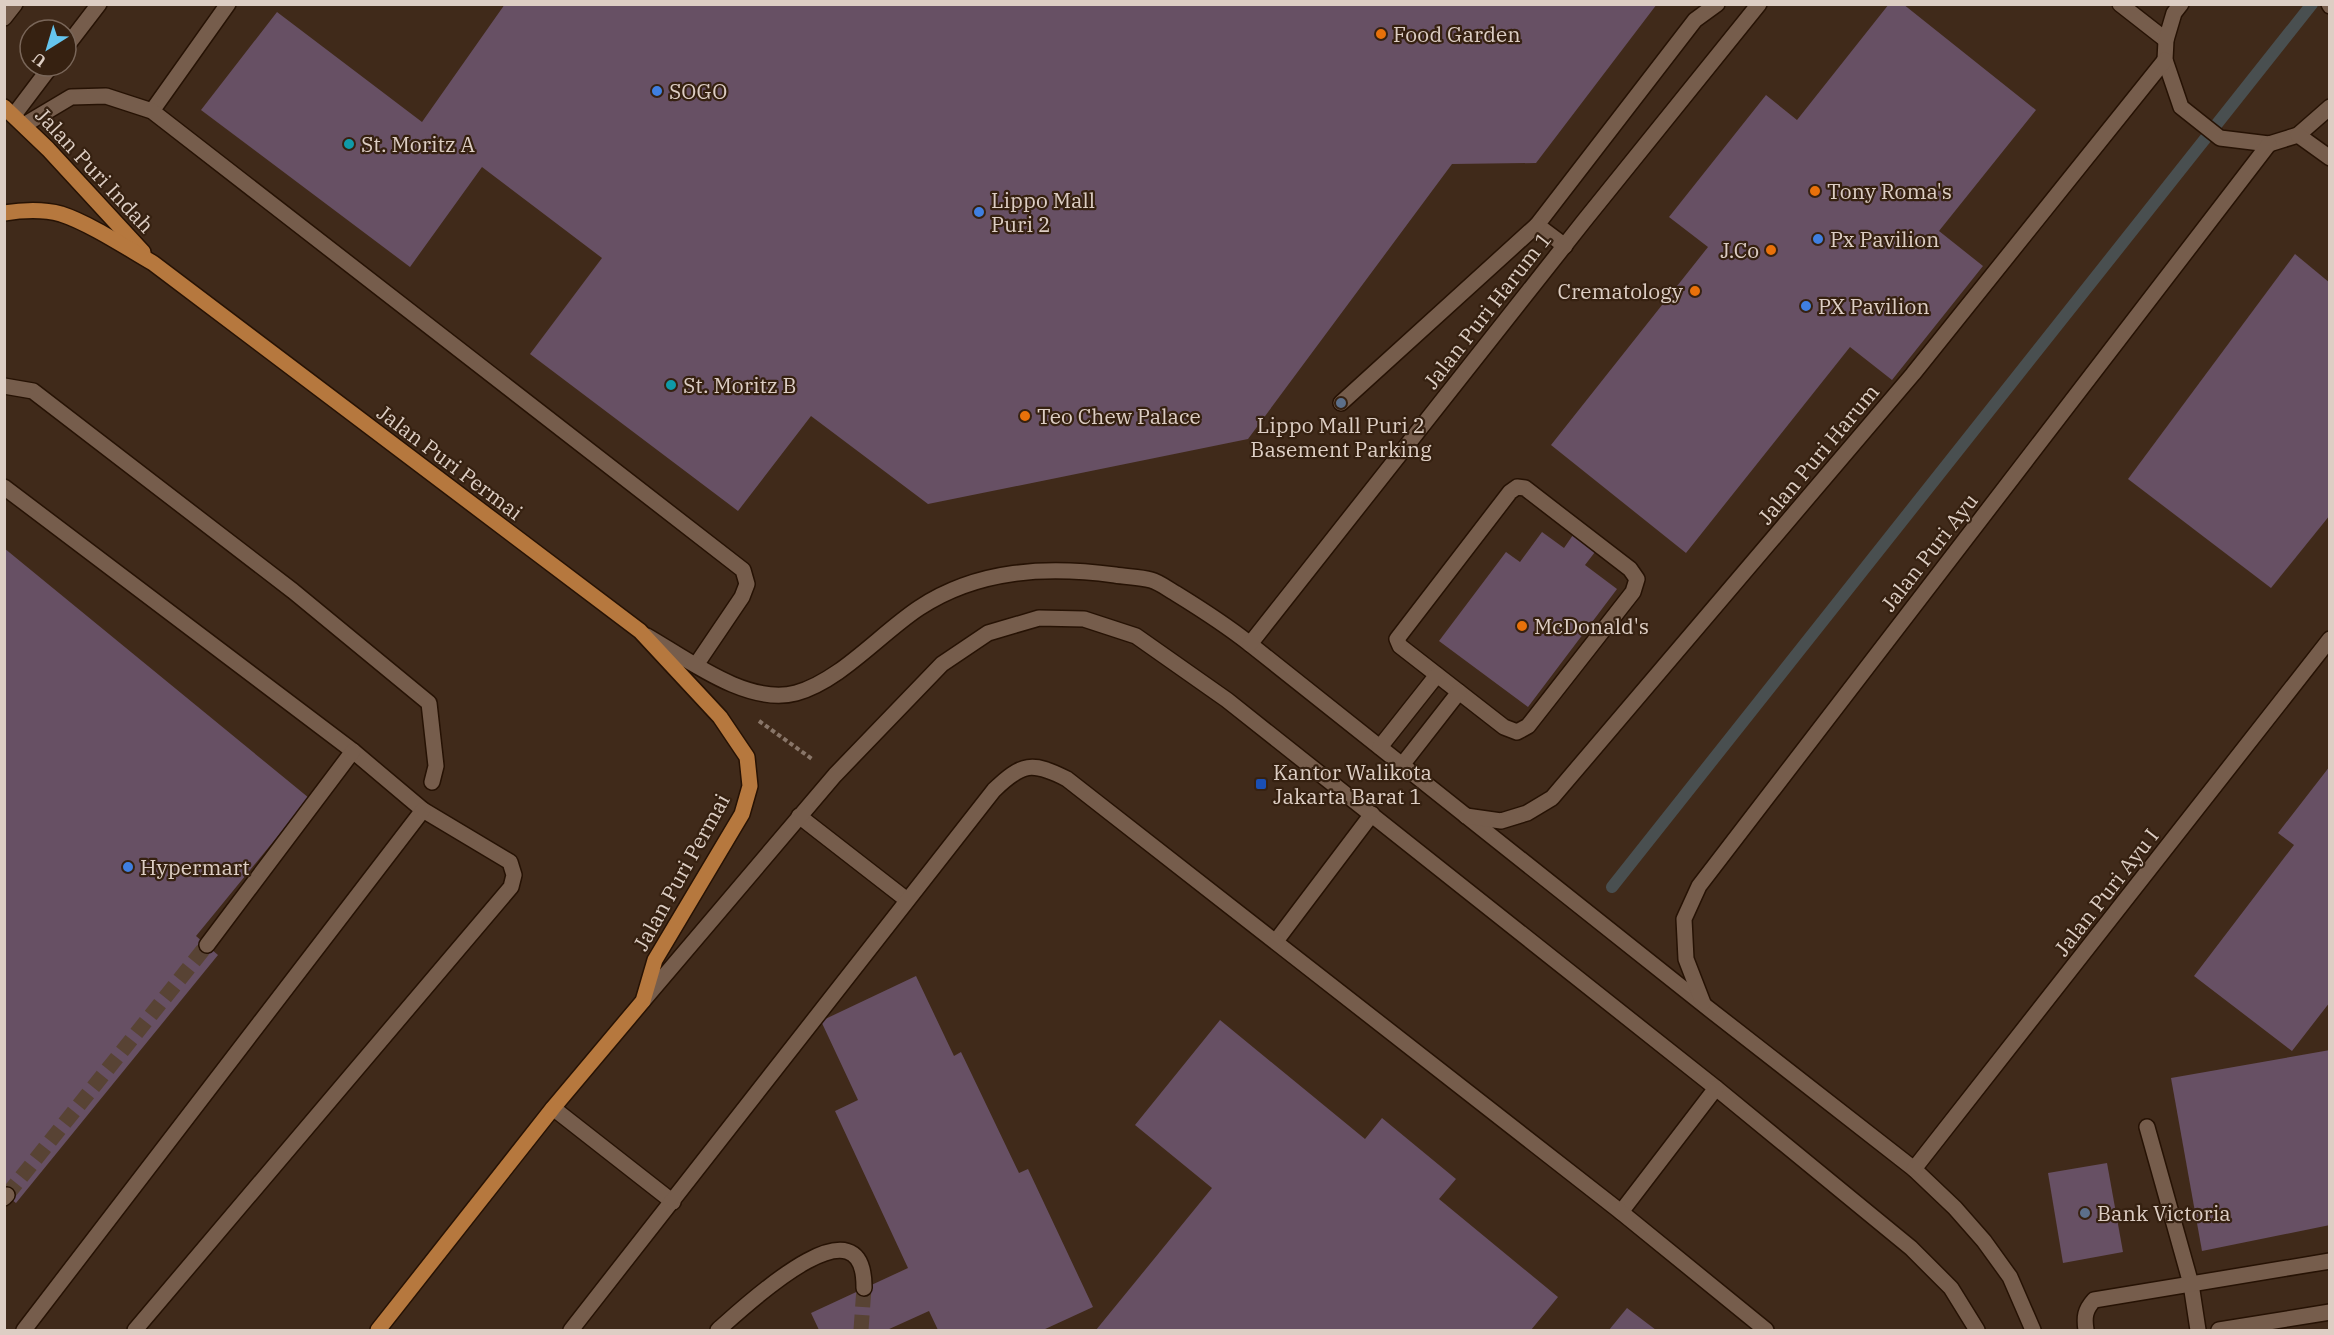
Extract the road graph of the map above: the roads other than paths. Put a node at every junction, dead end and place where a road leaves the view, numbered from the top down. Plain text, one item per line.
1 (15, 4) edge
2 (99, 4) edge
3 (228, 4) edge
4 (1717, 4) edge
5 (1760, 4) edge
6 (2120, 4) edge
7 (2181, 4) edge
8 (4, 18) edge
9 (78, 31) edge
10 (2166, 40) junction
11 (2165, 60) junction
12 (42, 78) edge
13 (2330, 107) edge
14 (153, 111) junction
15 (14, 115) edge
16 (2298, 135) junction
17 (2269, 144) junction
18 (2330, 158) edge
19 (4, 213) edge
20 (1537, 225) junction
21 (1565, 246) junction
22 (153, 263) junction
23 (4, 386) edge
24 (1341, 403) dead end
25 (4, 487) edge
26 (640, 632) junction
27 (2330, 639) edge
28 (1250, 644) junction
29 (696, 665) junction
30 (1437, 675) junction
31 (1459, 692) junction
32 (1380, 747) junction
33 (354, 751) junction
34 (1402, 765) junction
35 (432, 782) dead end
36 (423, 810) junction
37 (1372, 814) junction
38 (799, 816) junction
39 (1466, 816) junction
40 (907, 900) junction
41 (1276, 941) junction
42 (207, 945) tunnel mouth
43 (643, 1001) junction
44 (1704, 1005) junction
45 (1716, 1088) junction
46 (553, 1108) junction
47 (2147, 1127) dead end
48 (1914, 1169) junction
49 (673, 1202) junction
50 (1621, 1212) junction
51 (2330, 1261) edge
52 (2191, 1284) junction
53 (864, 1288) tunnel mouth
54 (2330, 1312) edge
55 (24, 1330) edge
56 (135, 1330) edge
57 (378, 1330) edge
58 (571, 1330) edge
59 (718, 1330) edge
60 (1767, 1330) edge
61 (1977, 1330) edge
62 (2033, 1330) edge
63 (2086, 1330) edge
64 (2198, 1330) edge
65 (2219, 1330) edge

1 - 8 street
2 - 9 street
3 - 14 street
4 - 20 street
5 - 21 street, Jalan Puri Harum 1
6 - 10 street
7 - 10 street
10 - 11 street
11 - 17 street
11 - 39 street, Jalan Puri Harum
12 - 15 street
13 - 16 street
14 - 15 street
14 - 29 street
15 - 22 main road, Jalan Puri Indah
16 - 17 street
16 - 18 street
17 - 44 street, Jalan Puri Ayu
19 - 22 main road
20 - 21 street
20 - 24 street
21 - 28 street, Jalan Puri Harum 1
22 - 26 main road, Jalan Puri Permai
23 - 35 street
25 - 33 street
26 - 29 street
26 - 43 main road, Jalan Puri Permai
27 - 48 street, Jalan Puri Ayu I
28 - 29 street
28 - 32 street
30 - 31 street
30 - 31 street
30 - 32 street
31 - 34 street
32 - 34 street
33 - 36 street
33 - 42 street
34 - 39 street
36 - 55 street
36 - 56 street
37 - 38 street
37 - 41 street
37 - 45 street
38 - 40 street
38 - 43 street
39 - 44 street
40 - 41 street
40 - 49 street
41 - 50 street
43 - 46 main road, Jalan Puri Permai
44 - 48 street
45 - 50 street
45 - 61 street
46 - 49 street
46 - 57 main road, Jalan Puri Permai
47 - 52 street
48 - 62 street
49 - 58 street
50 - 60 street
51 - 52 street
52 - 63 street
52 - 64 street
53 - 59 street
54 - 65 street

